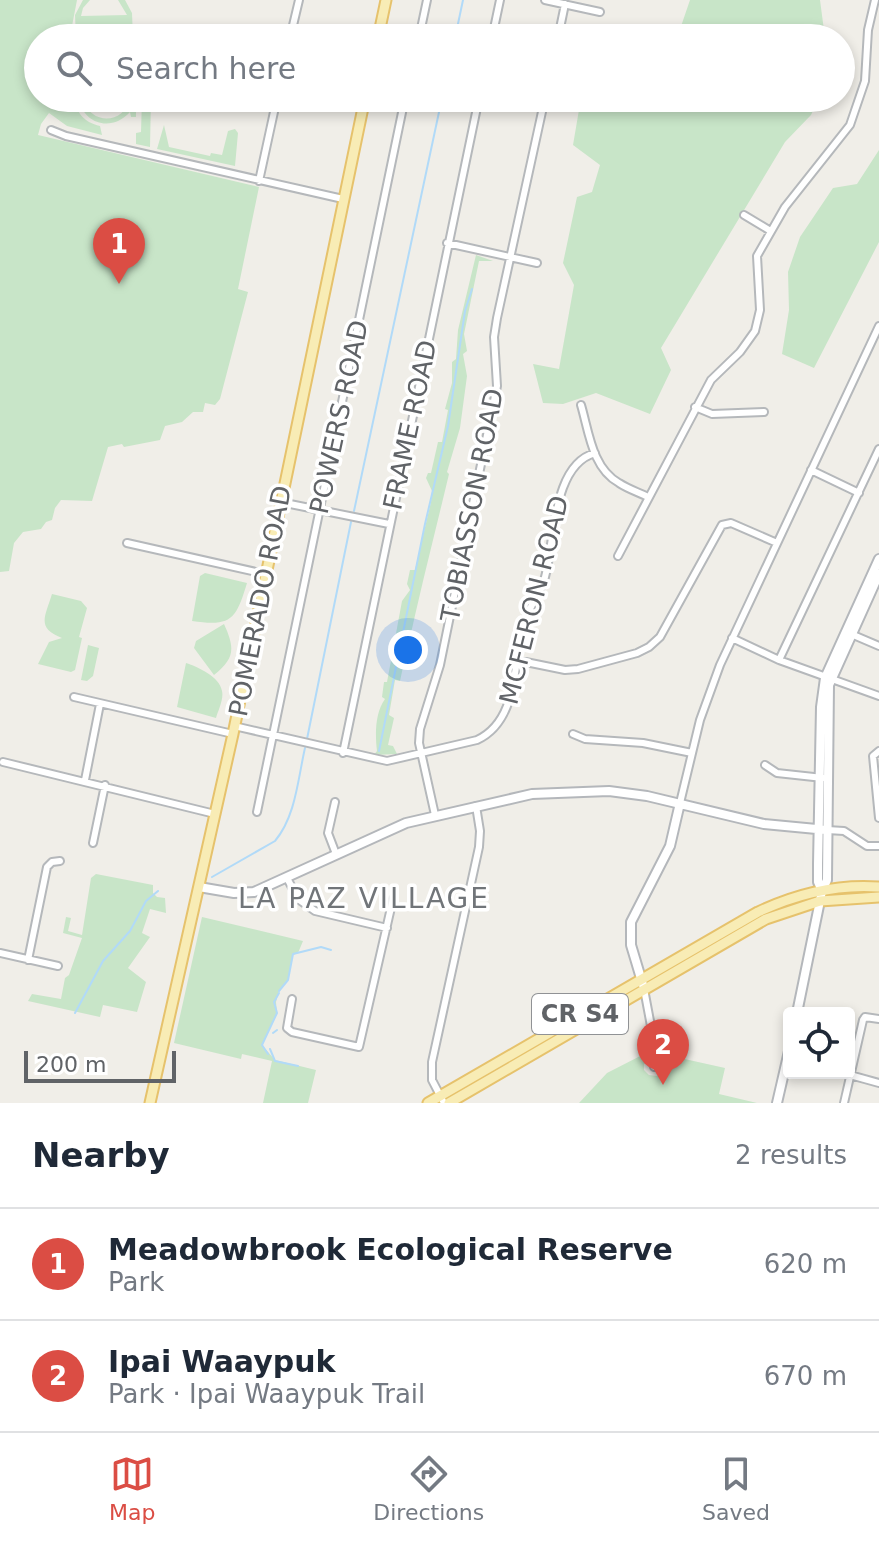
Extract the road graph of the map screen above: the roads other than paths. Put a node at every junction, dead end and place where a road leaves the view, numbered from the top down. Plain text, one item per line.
1 (299, 0) edge
2 (386, 0) edge
3 (427, 0) edge
4 (500, 0) edge
5 (545, 0) edge
6 (875, 0) edge
7 (565, 4) junction
8 (600, 12) dead end
9 (293, 24) edge
10 (381, 24) edge
11 (422, 24) edge
12 (495, 24) edge
13 (561, 24) edge
14 (855, 110) edge
15 (274, 112) edge
16 (362, 112) edge
17 (402, 112) edge
18 (476, 112) edge
19 (542, 112) edge
20 (854, 112) edge
21 (51, 130) dead end
22 (259, 181) junction
23 (343, 199) junction
24 (744, 215) dead end
25 (769, 230) junction
26 (447, 243) junction
27 (510, 257) junction
28 (537, 263) dead end
29 (879, 326) edge
30 (581, 405) dead end
31 (695, 407) junction
32 (764, 412) dead end
33 (879, 449) edge
34 (595, 453) junction
35 (811, 470) junction
36 (859, 493) junction
37 (648, 497) junction
38 (280, 502) junction
39 (320, 510) junction
40 (389, 524) junction
41 (127, 543) dead end
42 (777, 543) junction
43 (618, 556) dead end
44 (879, 559) edge
45 (265, 574) junction
46 (879, 574) edge
47 (848, 632) junction
48 (732, 638) junction
49 (879, 646) edge
50 (516, 660) junction
51 (779, 660) junction
52 (828, 679) junction
53 (879, 696) edge
54 (74, 697) dead end
55 (100, 704) junction
56 (234, 730) junction
57 (573, 734) dead end
58 (273, 736) junction
59 (879, 751) edge
60 (343, 753) junction
61 (692, 753) junction
62 (421, 754) junction
63 (3, 762) dead end
64 (765, 765) dead end
65 (824, 778) junction
66 (85, 780) junction
67 (105, 785) junction
68 (335, 802) dead end
69 (680, 803) junction
70 (476, 806) junction
71 (878, 806) edge
72 (257, 812) dead end
73 (215, 814) junction
74 (435, 815) junction
75 (879, 818) edge
76 (823, 830) junction
77 (93, 843) dead end
78 (879, 846) edge
79 (336, 854) junction
80 (60, 861) dead end
81 (287, 878) junction
82 (199, 887) junction
83 (879, 887) edge
84 (821, 896) junction
85 (879, 897) edge
86 (393, 899) dead end
87 (387, 928) junction
88 (0, 953) edge
89 (28, 960) junction
90 (58, 966) dead end
91 (641, 978) junction
92 (644, 989) junction
93 (292, 999) dead end
94 (798, 1007) edge
95 (879, 1019) edge
96 (855, 1056) edge
97 (654, 1067) dead end
98 (855, 1076) edge
99 (783, 1077) edge
100 (849, 1079) edge
101 (879, 1083) edge
102 (444, 1101) edge
103 (150, 1103) edge
104 (428, 1103) edge
105 (777, 1103) edge
106 (844, 1103) edge

1 - 9 street
2 - 10 main road
3 - 11 street
4 - 12 street
5 - 7 street
6 - 14 street
7 - 8 street
7 - 13 street
15 - 22 street
16 - 23 main road, POMERADO ROAD
17 - 39 street, POWERS ROAD
18 - 26 street, FRAME ROAD
19 - 27 street, TOBIASSON ROAD
20 - 25 street
21 - 22 street
22 - 23 street
23 - 38 main road, POMERADO ROAD
24 - 25 street
25 - 31 street
26 - 27 street
26 - 40 street, FRAME ROAD
27 - 28 street
27 - 62 street, TOBIASSON ROAD
29 - 35 street
30 - 34 street
31 - 32 street
31 - 37 street
33 - 36 street
34 - 37 street
34 - 50 street, MCFERON ROAD
35 - 36 street
35 - 42 street
36 - 51 street
37 - 43 street
38 - 39 street
38 - 45 main road, POMERADO ROAD
39 - 40 street
39 - 58 street, POWERS ROAD
40 - 60 street, FRAME ROAD
41 - 45 street
42 - 48 street
42 - 50 street
44 - 47 street
45 - 56 main road, POMERADO ROAD
46 - 47 street
47 - 49 street
47 - 52 street
48 - 51 street
48 - 61 street
50 - 62 street, MCFERON ROAD
51 - 52 street
52 - 53 street
52 - 65 street
54 - 55 street, MCFERON ROAD
55 - 56 street, MCFERON ROAD
55 - 66 street
56 - 58 street, MCFERON ROAD
56 - 73 main road, POMERADO ROAD
57 - 61 street
58 - 60 street, MCFERON ROAD
58 - 72 street, POWERS ROAD
59 - 71 street
60 - 62 street, MCFERON ROAD
61 - 69 street
62 - 74 street, TOBIASSON ROAD
63 - 66 street
64 - 65 street
65 - 76 street
66 - 67 street
67 - 73 street
67 - 77 street
68 - 79 street
69 - 70 street
69 - 76 street
69 - 91 street
70 - 74 street
70 - 102 street
71 - 75 street
73 - 82 main road, POMERADO ROAD
74 - 79 street
76 - 78 street
76 - 84 street
79 - 81 street
80 - 89 street
81 - 82 street
81 - 87 street
82 - 103 main road, POMERADO ROAD
83 - 84 main road, CR S4
84 - 85 main road, CR S4
84 - 91 main road, CR S4
84 - 92 main road, CR S4
84 - 94 street
86 - 87 street
87 - 93 street
88 - 89 street
89 - 90 street
91 - 92 street
91 - 102 main road, CR S4
92 - 97 street
92 - 102 main road, CR S4
95 - 96 street
98 - 101 street
99 - 105 street
100 - 106 street
102 - 104 main road, CR S4

